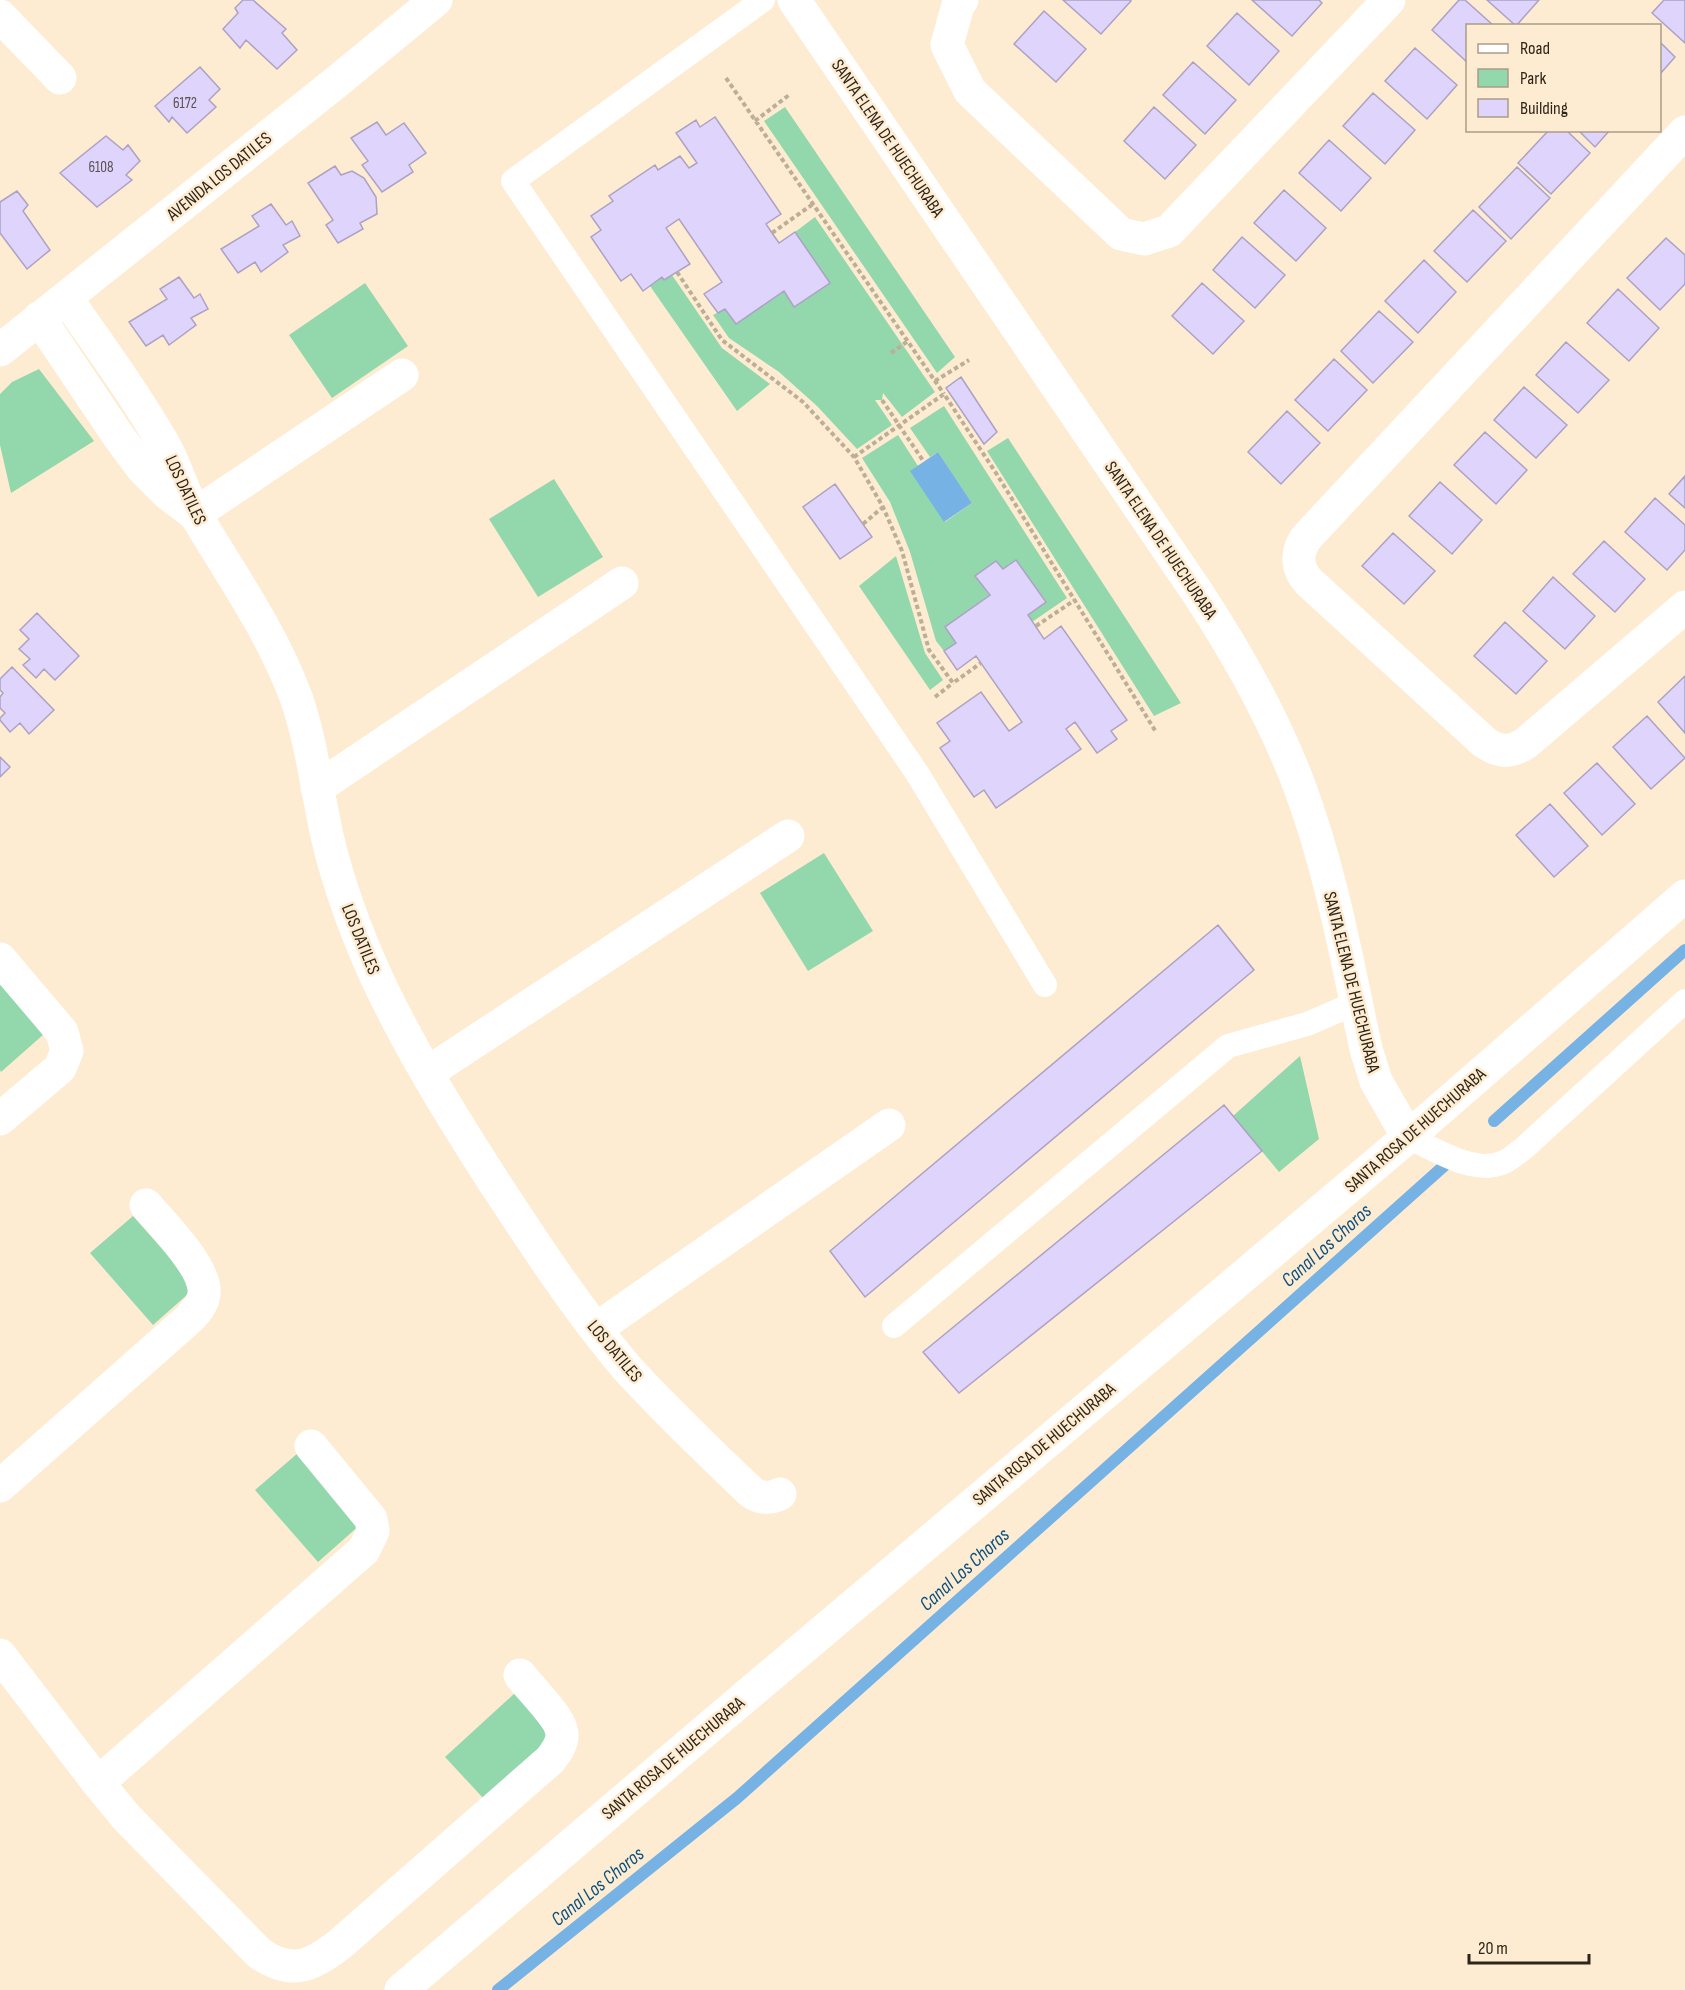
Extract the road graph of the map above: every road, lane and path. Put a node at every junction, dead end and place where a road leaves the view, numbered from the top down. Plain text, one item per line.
1 (436, 0) edge
2 (763, 0) edge
3 (794, 0) edge
4 (962, 0) edge
5 (1389, 0) edge
6 (0, 16) edge
7 (60, 78) dead end
8 (726, 78) dead end
9 (789, 95) dead end
10 (755, 121) junction
11 (1685, 132) edge
12 (813, 204) junction
13 (772, 233) dead end
14 (677, 272) dead end
15 (66, 298) junction
16 (39, 318) junction
17 (908, 341) junction
18 (0, 350) edge
19 (891, 353) dead end
20 (969, 360) dead end
21 (402, 375) dead end
22 (935, 381) junction
23 (944, 394) junction
24 (882, 400) dead end
25 (899, 426) junction
26 (854, 457) junction
27 (924, 462) dead end
28 (884, 507) junction
29 (195, 514) junction
30 (863, 524) dead end
31 (622, 583) dead end
32 (1075, 600) junction
33 (1685, 607) edge
34 (1036, 626) dead end
35 (981, 663) dead end
36 (953, 683) junction
37 (935, 697) dead end
38 (1156, 732) dead end
39 (317, 788) junction
40 (788, 836) dead end
41 (1685, 896) edge
42 (0, 959) edge
43 (1045, 985) dead end
44 (1685, 1001) edge
45 (1356, 1003) junction
46 (427, 1073) junction
47 (0, 1119) edge
48 (889, 1125) dead end
49 (1408, 1137) junction
50 (146, 1205) dead end
51 (894, 1326) dead end
52 (596, 1329) junction
53 (310, 1446) dead end
54 (0, 1486) edge
55 (780, 1494) dead end
56 (0, 1655) edge
57 (520, 1675) dead end
58 (98, 1784) junction
59 (401, 1990) edge

1 - 15 street, AVENIDA LOS DATILES
2 - 43 lane
3 - 45 street, SANTA ELENA DE HUECHURABA
4 - 5 street
6 - 7 street
8 - 10 path
9 - 10 path
10 - 12 path
11 - 33 street
12 - 13 path
12 - 17 path
14 - 26 path
15 - 16 street, AVENIDA LOS DATILES
15 - 29 street, LOS DATILES
16 - 18 street, AVENIDA LOS DATILES
16 - 29 street
17 - 19 path
17 - 22 path
20 - 22 path
21 - 29 street
22 - 23 path
23 - 25 path
23 - 32 path
24 - 25 path
25 - 26 path
25 - 27 path
26 - 28 path
28 - 30 path
28 - 36 path
29 - 39 street, LOS DATILES
31 - 39 street
32 - 34 path
32 - 38 path
35 - 36 path
36 - 37 path
39 - 46 street, LOS DATILES
40 - 46 street
41 - 49 street, SANTA ROSA DE HUECHURABA
42 - 47 street
44 - 49 lane
45 - 49 street, SANTA ELENA DE HUECHURABA
45 - 51 lane
46 - 52 street, LOS DATILES
48 - 52 street
49 - 59 street, SANTA ROSA DE HUECHURABA
50 - 54 street
52 - 55 street, LOS DATILES
53 - 58 street
56 - 58 street
57 - 58 street

